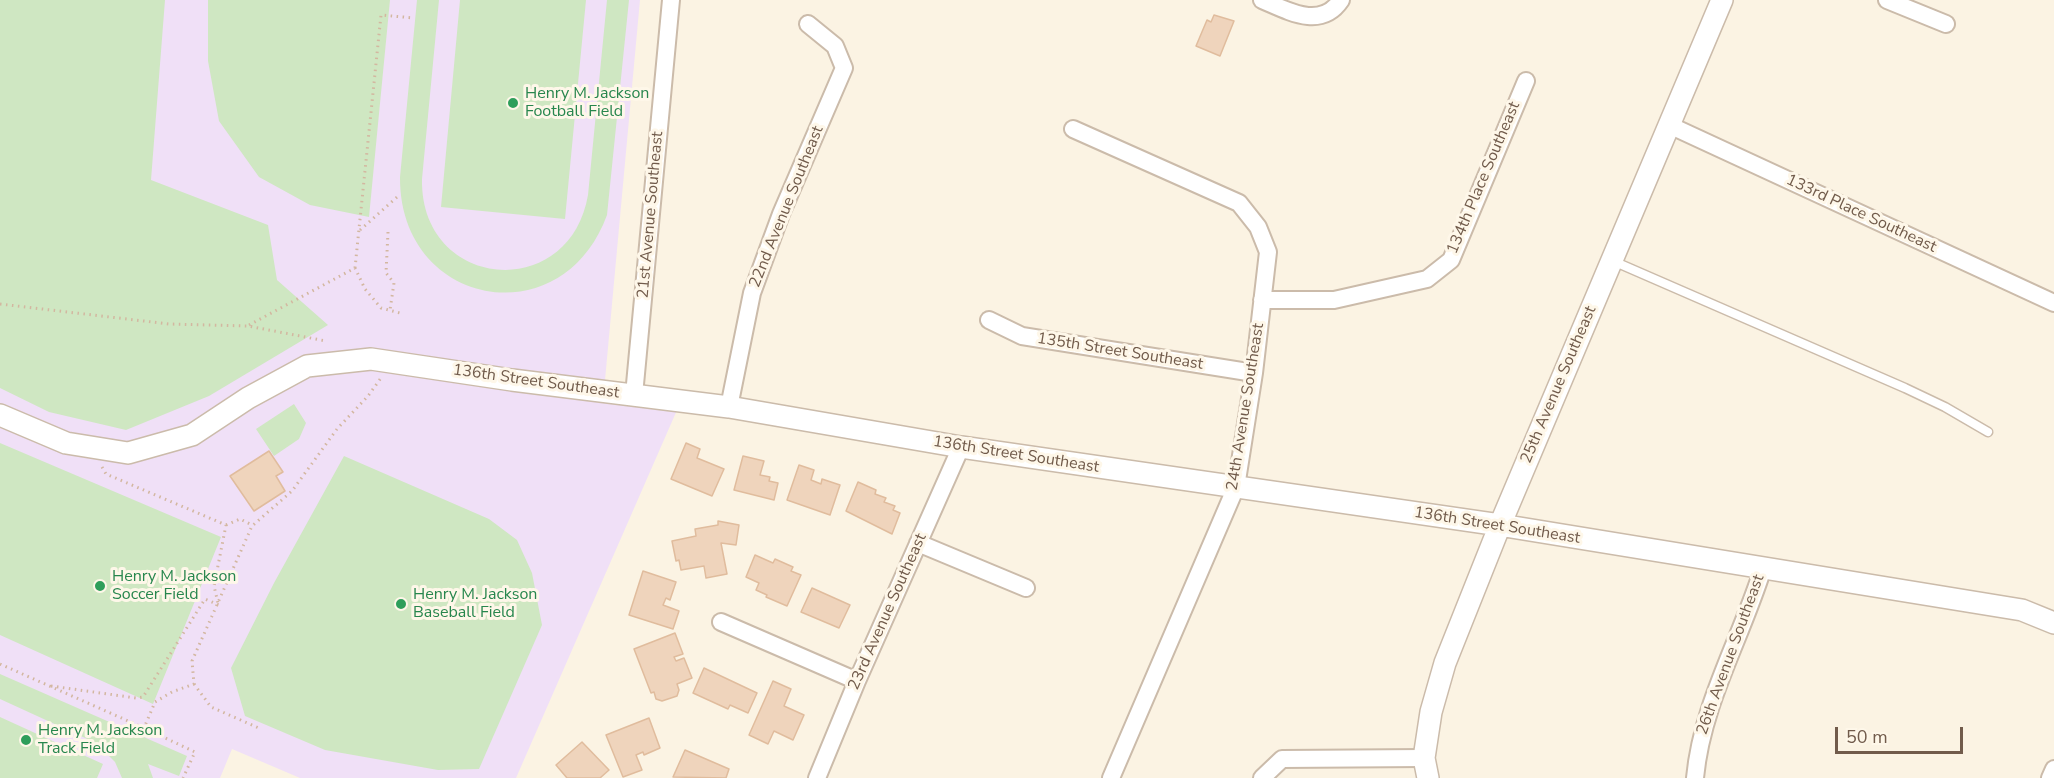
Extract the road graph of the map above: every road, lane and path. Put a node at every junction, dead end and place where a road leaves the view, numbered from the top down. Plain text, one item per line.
1 (671, 0) edge
2 (1262, 0) edge
3 (1341, 0) edge
4 (1722, 0) edge
5 (1887, 0) edge
6 (414, 18) dead end
7 (808, 24) dead end
8 (1946, 24) dead end
9 (1526, 81) dead end
10 (1669, 125) junction
11 (1073, 129) dead end
12 (397, 197) dead end
13 (359, 231) junction
14 (388, 232) dead end
15 (1612, 261) junction
16 (356, 268) junction
17 (1262, 300) junction
18 (2054, 303) edge
19 (0, 304) edge
20 (390, 310) junction
21 (400, 313) dead end
22 (989, 320) dead end
23 (248, 326) junction
24 (326, 340) dead end
25 (1254, 373) junction
26 (382, 376) dead end
27 (634, 395) junction
28 (729, 407) junction
29 (0, 415) edge
30 (1988, 432) dead end
31 (961, 447) junction
32 (101, 465) dead end
33 (1236, 488) junction
34 (226, 525) junction
35 (1500, 525) junction
36 (252, 526) junction
37 (918, 543) junction
38 (1763, 568) junction
39 (1026, 588) dead end
40 (219, 605) junction
41 (721, 622) dead end
42 (2054, 623) edge
43 (0, 664) edge
44 (857, 681) junction
45 (194, 684) junction
46 (47, 686) junction
47 (144, 728) junction
48 (261, 729) dead end
49 (1426, 768) edge
50 (2054, 769) edge
51 (183, 778) edge
52 (817, 778) edge
53 (1111, 778) edge
54 (1262, 778) edge
55 (1695, 778) edge
56 (2050, 778) edge

1 - 27 street, 21st Avenue Southeast
2 - 3 street
4 - 10 street, 25th Avenue Southeast
5 - 8 street
6 - 13 path
7 - 28 street, 22nd Avenue Southeast
9 - 17 street, 134th Place Southeast
10 - 15 street, 25th Avenue Southeast
10 - 18 street, 133rd Place Southeast
11 - 17 street, 24th Avenue Southeast
12 - 13 path
13 - 16 path
14 - 20 path
15 - 30 lane
15 - 35 street, 25th Avenue Southeast
16 - 20 path
16 - 23 path
17 - 25 street, 24th Avenue Southeast
19 - 23 path
20 - 21 path
22 - 25 street, 135th Street Southeast
23 - 24 path
25 - 33 street, 24th Avenue Southeast
26 - 36 path
27 - 28 street, 136th Street Southeast
27 - 29 street, 136th Street Southeast
28 - 31 street, 136th Street Southeast
31 - 33 street, 136th Street Southeast
31 - 37 street, 23rd Avenue Southeast
32 - 34 path
33 - 35 street, 136th Street Southeast
33 - 53 street, 24th Avenue Southeast
34 - 36 path
34 - 40 path
35 - 38 street, 136th Street Southeast
35 - 49 street, 25th Avenue Southeast
36 - 40 path
37 - 39 street
37 - 44 street, 23rd Avenue Southeast
38 - 42 street, 136th Street Southeast
38 - 55 street, 26th Avenue Southeast
40 - 45 path
40 - 46 path
41 - 44 street
43 - 46 path
44 - 52 street, 23rd Avenue Southeast
45 - 47 path
45 - 48 path
46 - 47 path
47 - 51 path
49 - 54 street
50 - 56 street

